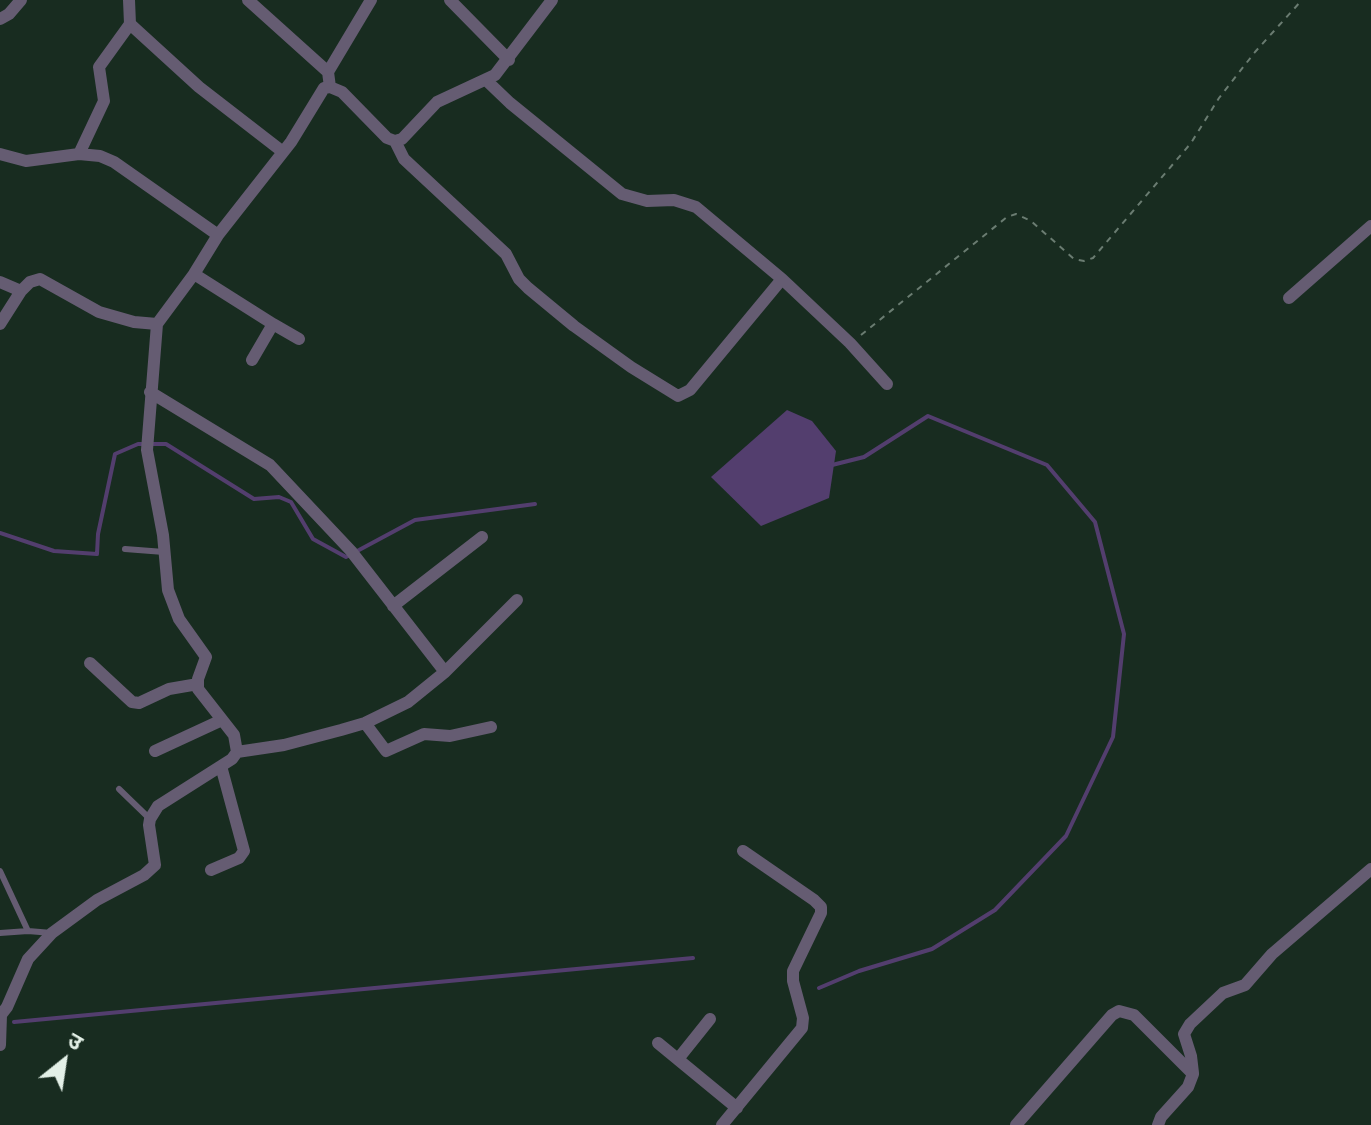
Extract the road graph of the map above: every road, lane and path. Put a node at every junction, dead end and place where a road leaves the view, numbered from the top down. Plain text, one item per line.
1 (21, 0) edge
2 (129, 0) edge
3 (248, 0) edge
4 (371, 0) edge
5 (450, 0) edge
6 (552, 0) edge
7 (1302, 0) edge
8 (0, 19) edge
9 (130, 24) junction
10 (509, 60) junction
11 (328, 72) junction
12 (487, 81) junction
13 (330, 87) junction
14 (395, 141) junction
15 (283, 152) junction
16 (0, 154) edge
17 (79, 154) junction
18 (1371, 226) edge
19 (218, 235) junction
20 (194, 274) junction
21 (782, 279) junction
22 (0, 282) edge
23 (21, 291) junction
24 (1289, 298) dead end
25 (0, 324) edge
26 (157, 324) junction
27 (273, 324) junction
28 (299, 339) dead end
29 (850, 343) junction
30 (252, 360) dead end
31 (887, 384) dead end
32 (150, 392) junction
33 (482, 537) dead end
34 (125, 549) dead end
35 (164, 552) junction
36 (517, 600) dead end
37 (393, 606) junction
38 (90, 663) dead end
39 (445, 672) junction
40 (198, 684) junction
41 (222, 720) junction
42 (365, 723) junction
43 (491, 727) dead end
44 (155, 751) dead end
45 (237, 752) junction
46 (221, 766) junction
47 (119, 789) dead end
48 (150, 819) junction
49 (743, 851) dead end
50 (1371, 869) edge
51 (211, 870) dead end
52 (0, 871) edge
53 (12, 895) junction
54 (0, 897) edge
55 (28, 931) junction
56 (0, 933) edge
57 (52, 933) junction
58 (1, 1015) edge
59 (710, 1019) dead end
60 (658, 1043) dead end
61 (0, 1045) edge
62 (678, 1059) junction
63 (1193, 1074) junction
64 (737, 1108) junction
65 (722, 1125) edge
66 (1016, 1125) edge
67 (1158, 1125) edge

1 - 8 street
2 - 9 street
3 - 11 street
4 - 11 street
5 - 10 street
6 - 10 street
7 - 29 path
9 - 15 street
9 - 17 street
10 - 12 street
11 - 13 street
12 - 14 street
12 - 21 street
13 - 14 street
13 - 15 street
14 - 21 street
15 - 19 street
16 - 17 street
17 - 19 street
18 - 24 street
19 - 20 street
20 - 26 street
20 - 27 street
21 - 29 street
22 - 23 street
23 - 25 street
23 - 26 street
26 - 32 street
27 - 28 street
27 - 30 street
29 - 31 street
32 - 35 street
32 - 37 street
33 - 37 street
34 - 35 lane
35 - 40 street
36 - 39 street
37 - 39 street
38 - 40 street
39 - 42 street
40 - 41 street
41 - 44 street
41 - 45 street
42 - 43 street
42 - 45 street
45 - 46 street
46 - 48 street
46 - 51 street
47 - 48 lane
48 - 57 street
49 - 64 street
50 - 63 street
52 - 53 lane
53 - 54 lane
53 - 55 lane
55 - 56 lane
55 - 57 lane
57 - 58 street
58 - 61 street
59 - 62 street
60 - 62 street
62 - 64 street
63 - 66 street
63 - 67 street
64 - 65 street

